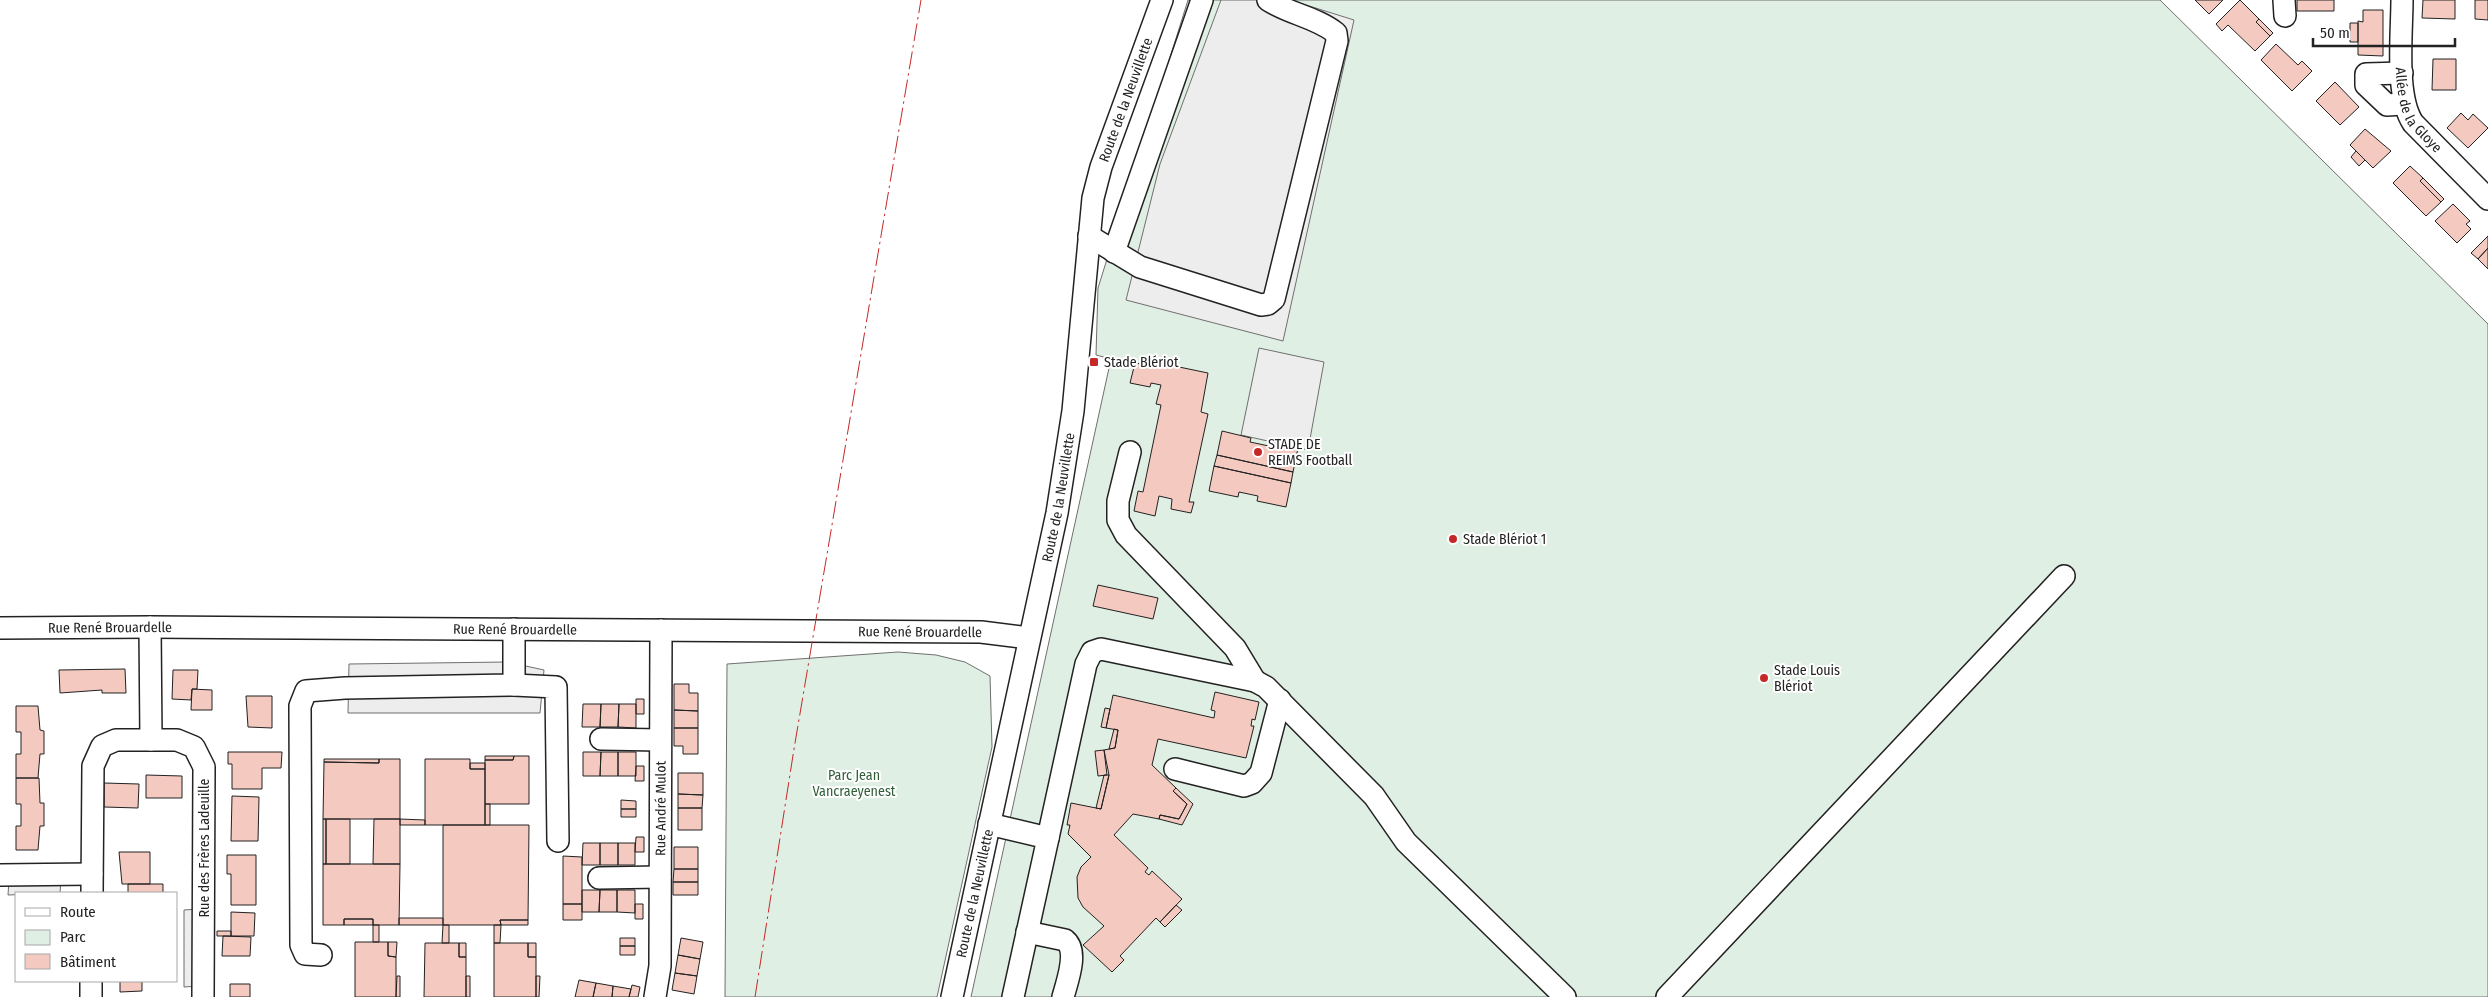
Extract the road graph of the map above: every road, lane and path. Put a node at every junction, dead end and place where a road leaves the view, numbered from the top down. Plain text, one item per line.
1 (1162, 0) edge
2 (1202, 0) edge
3 (1268, 0) edge
4 (2402, 0) edge
5 (2402, 73) junction
6 (2403, 104) junction
7 (2488, 199) edge
8 (1089, 236) junction
9 (1114, 252) junction
10 (1130, 452) dead end
11 (2064, 576) dead end
12 (150, 627) junction
13 (0, 628) edge
14 (514, 630) junction
15 (661, 630) junction
16 (1029, 638) junction
17 (1255, 681) junction
18 (514, 685) junction
19 (1280, 700) junction
20 (151, 740) junction
21 (601, 740) dead end
22 (660, 740) junction
23 (1174, 769) dead end
24 (989, 824) junction
25 (1048, 838) junction
26 (558, 842) dead end
27 (0, 875) edge
28 (599, 878) dead end
29 (660, 878) junction
30 (92, 884) edge
31 (1027, 932) junction
32 (321, 955) dead end
33 (91, 982) edge
34 (91, 997) edge
35 (203, 997) edge
36 (654, 997) edge
37 (952, 997) edge
38 (1012, 997) edge
39 (1063, 997) edge
40 (1565, 997) edge
41 (1667, 997) edge

1 - 8 street, Route de la Neuvillette
2 - 9 street
3 - 9 street
4 - 5 street, Allée de la Gloye
5 - 6 street, Allée de la Gloye
5 - 6 street
6 - 7 street, Allée de la Gloye
8 - 9 street
8 - 16 street, Route de la Neuvillette
10 - 17 street
11 - 41 street
12 - 13 street, Rue René Brouardelle
12 - 14 street, Rue René Brouardelle
12 - 20 street
14 - 15 street, Rue René Brouardelle
14 - 18 street
15 - 16 street, Rue René Brouardelle
15 - 22 street, Rue André Mulot
16 - 24 street, Route de la Neuvillette
17 - 19 street
17 - 25 street
18 - 26 street
18 - 32 street
19 - 23 street
19 - 40 street
20 - 30 street, Rue des Frères Ladeuille
20 - 35 street, Rue des Frères Ladeuille
21 - 22 street
22 - 29 street, Rue André Mulot
24 - 25 street
24 - 37 street, Route de la Neuvillette
25 - 31 street
27 - 30 street
28 - 29 street
29 - 36 street, Rue André Mulot
31 - 38 street
31 - 39 street
33 - 34 street

